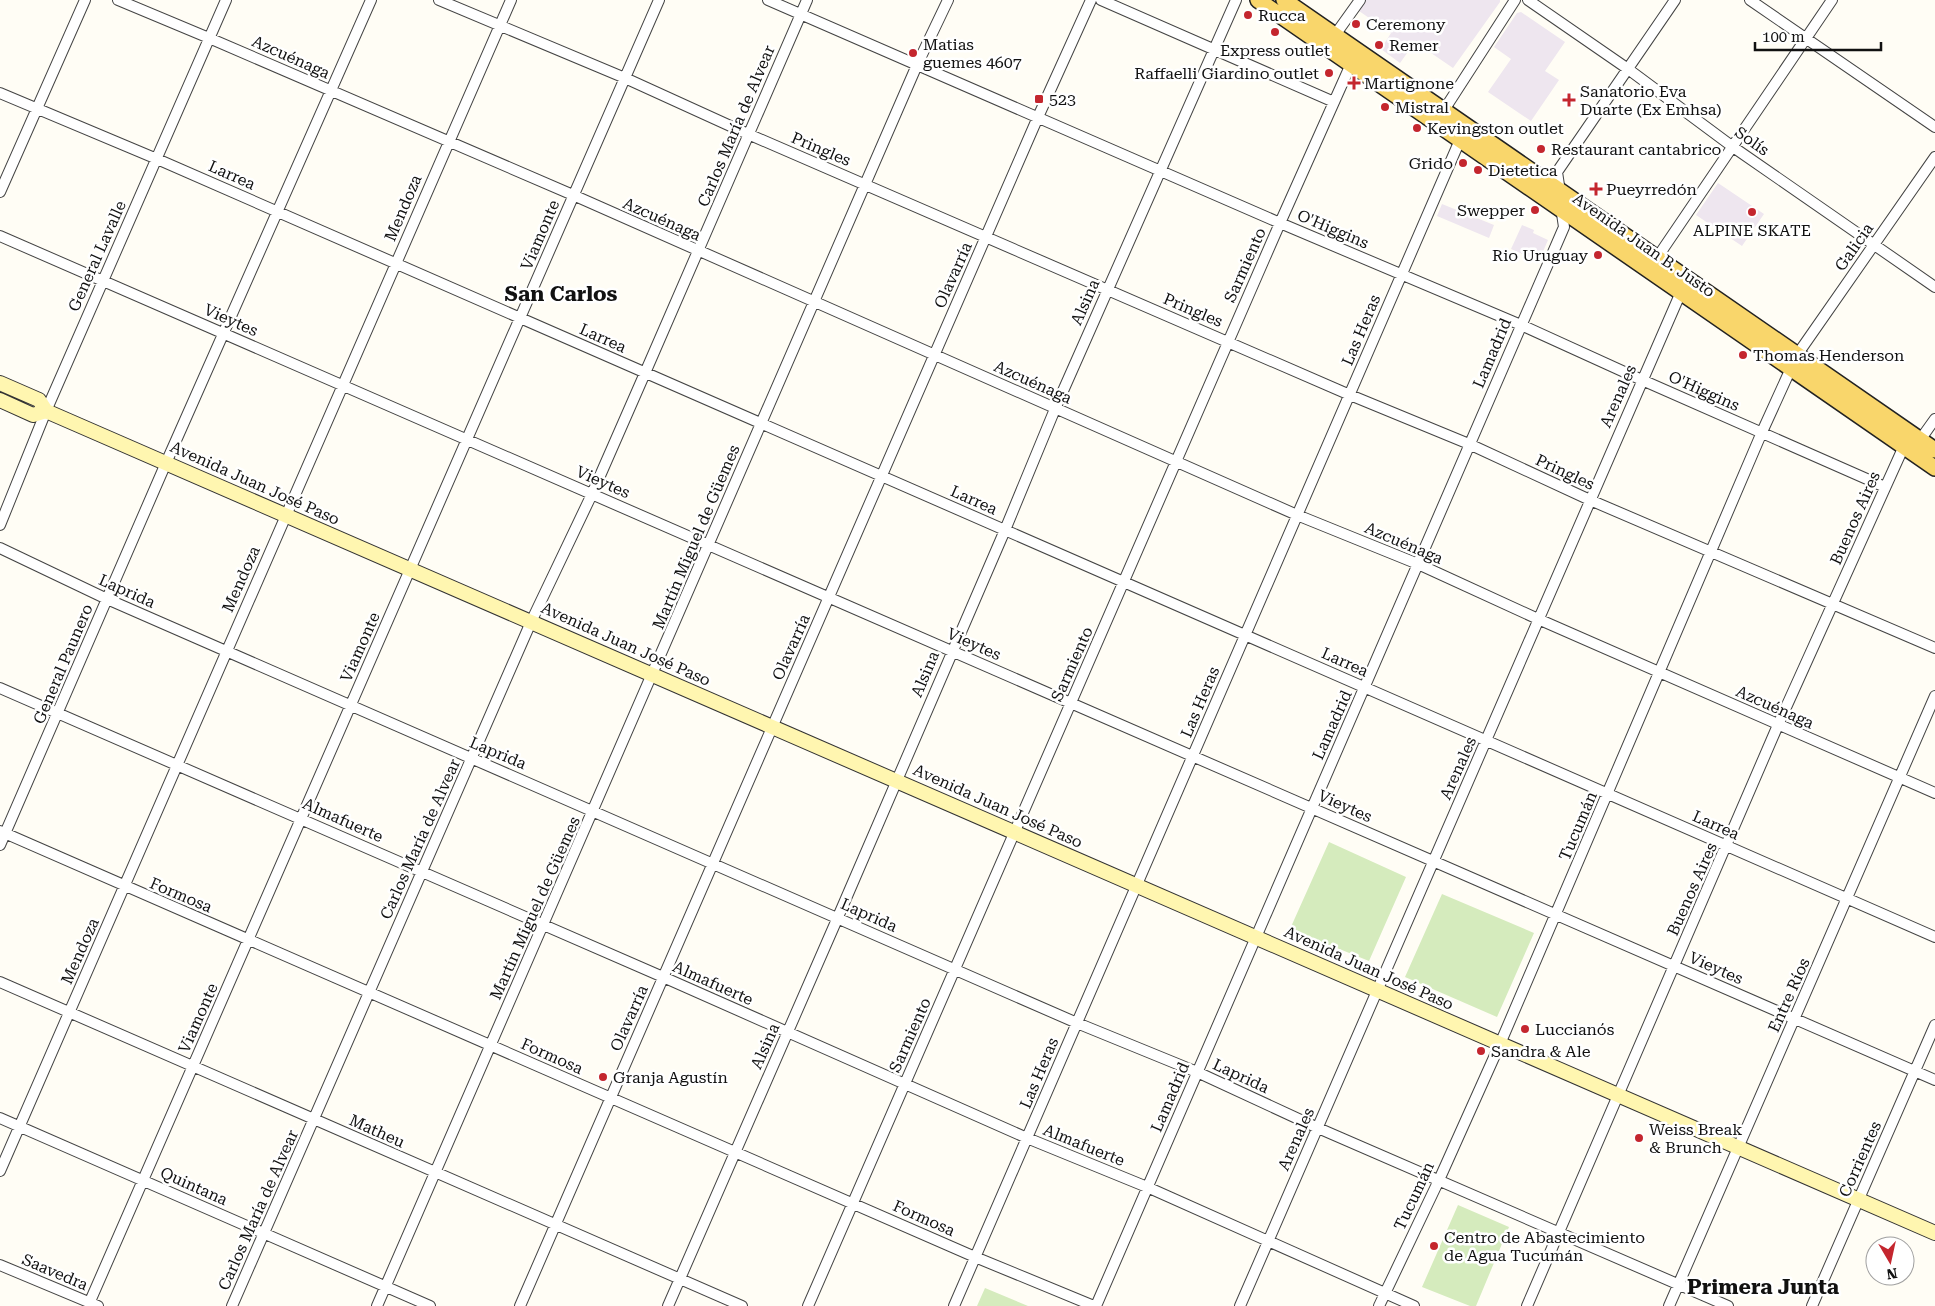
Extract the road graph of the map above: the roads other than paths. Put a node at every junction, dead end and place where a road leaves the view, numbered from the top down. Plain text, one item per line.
1 (85, 0) edge
2 (118, 0) edge
3 (226, 0) edge
4 (371, 0) edge
5 (439, 0) edge
6 (511, 0) edge
7 (659, 0) edge
8 (768, 0) edge
9 (807, 0) edge
10 (948, 0) edge
11 (1091, 0) edge
12 (1101, 0) edge
13 (1236, 0) edge
14 (1258, 0) edge
15 (1284, 0) edge
16 (1360, 0) edge
17 (1515, 0) edge
18 (1528, 0) edge
19 (1675, 0) edge
20 (1750, 0) edge
21 (1832, 0) edge
22 (801, 14) junction
23 (498, 26) junction
24 (1335, 35) junction
25 (209, 38) junction
26 (1806, 38) junction
27 (1214, 50) junction
28 (1351, 64) junction
29 (916, 65) junction
30 (1628, 69) junction
31 (625, 78) junction
32 (331, 91) junction
33 (0, 92) edge
34 (1334, 102) junction
35 (37, 110) junction
36 (1444, 110) junction
37 (1038, 117) junction
38 (1935, 127) edge
39 (748, 134) junction
40 (1460, 140) junction
41 (448, 142) junction
42 (1733, 146) junction
43 (1935, 157) edge
44 (157, 159) junction
45 (1161, 169) junction
46 (865, 184) junction
47 (1559, 190) junction
48 (0, 192) edge
49 (573, 196) junction
50 (1562, 210) junction
51 (278, 212) junction
52 (1280, 223) junction
53 (0, 236) edge
54 (986, 237) junction
55 (1874, 245) junction
56 (698, 252) junction
57 (1661, 252) junction
58 (396, 264) junction
59 (1402, 274) junction
60 (103, 280) junction
61 (1935, 287) edge
62 (1107, 290) junction
63 (1681, 292) junction
64 (814, 302) junction
65 (520, 318) junction
66 (1521, 325) junction
67 (224, 333) junction
68 (1228, 342) junction
69 (934, 355) junction
70 (1794, 362) junction
71 (645, 373) junction
72 (1642, 380) junction
73 (0, 382) edge
74 (342, 385) junction
75 (1350, 395) junction
76 (0, 400) edge
77 (1055, 409) junction
78 (46, 411) junction
79 (1935, 419) edge
80 (761, 423) junction
81 (1762, 432) junction
82 (467, 439) junction
83 (1920, 440) junction
84 (1469, 444) junction
85 (1904, 446) junction
86 (1935, 450) edge
87 (1176, 461) junction
88 (166, 463) junction
89 (1935, 468) edge
90 (882, 476) junction
91 (1886, 486) junction
92 (592, 494) junction
93 (1590, 500) junction
94 (286, 515) junction
95 (1297, 515) junction
96 (0, 525) edge
97 (1005, 530) junction
98 (709, 544) junction
99 (0, 548) edge
100 (1710, 552) junction
101 (1418, 564) junction
102 (410, 569) junction
103 (1124, 582) junction
104 (829, 597) junction
105 (107, 599) junction
106 (1832, 605) junction
107 (1538, 619) junction
108 (531, 622) junction
109 (1245, 635) junction
110 (1935, 648) edge
111 (226, 651) junction
112 (951, 651) junction
113 (1659, 672) junction
114 (652, 675) junction
115 (1365, 687) junction
116 (0, 688) edge
117 (1935, 696) edge
118 (1071, 703) junction
119 (350, 706) junction
120 (58, 712) junction
121 (1778, 725) junction
122 (772, 727) junction
123 (1486, 741) junction
124 (1193, 756) junction
125 (471, 758) junction
126 (177, 764) junction
127 (1899, 778) junction
128 (896, 781) junction
129 (1935, 793) edge
130 (1608, 794) junction
131 (1312, 808) junction
132 (593, 811) junction
133 (301, 818) junction
134 (3, 832) edge
135 (1014, 832) junction
136 (0, 845) edge
137 (1727, 846) junction
138 (1433, 861) junction
139 (713, 863) junction
140 (422, 871) junction
141 (1136, 885) junction
142 (124, 887) junction
143 (1848, 898) junction
144 (1556, 914) junction
145 (838, 917) junction
146 (544, 925) junction
147 (1256, 937) junction
148 (1935, 937) edge
149 (248, 940) junction
150 (1674, 966) junction
151 (955, 969) junction
152 (663, 977) junction
153 (0, 982) edge
154 (1378, 990) junction
155 (369, 992) junction
156 (69, 1012) junction
157 (1794, 1019) junction
158 (1077, 1023) junction
159 (1935, 1025) edge
160 (788, 1032) junction
161 (1500, 1044) junction
162 (491, 1046) junction
163 (193, 1067) junction
164 (1915, 1071) junction
165 (1197, 1072) junction
166 (1935, 1080) edge
167 (905, 1084) junction
168 (1618, 1095) junction
169 (611, 1098) junction
170 (0, 1118) edge
171 (314, 1120) junction
172 (20, 1126) junction
173 (1318, 1128) junction
174 (1027, 1138) junction
175 (1738, 1147) junction
176 (735, 1152) junction
177 (0, 1171) edge
178 (435, 1172) junction
179 (143, 1180) junction
180 (1439, 1180) junction
181 (1147, 1188) junction
182 (1859, 1200) junction
183 (853, 1204) junction
184 (555, 1225) junction
185 (264, 1233) junction
186 (1559, 1233) junction
187 (1935, 1233) edge
188 (1268, 1242) junction
189 (975, 1257) junction
190 (0, 1265) edge
191 (680, 1278) junction
192 (1679, 1285) junction
193 (386, 1286) junction
194 (1384, 1293) junction
195 (92, 1305) edge
196 (232, 1306) edge
197 (377, 1306) edge
198 (430, 1306) edge
199 (520, 1306) edge
200 (668, 1306) edge
201 (742, 1306) edge
202 (808, 1306) edge
203 (954, 1306) edge
204 (1095, 1306) edge
205 (1240, 1306) edge
206 (1379, 1306) edge
207 (1414, 1306) edge
208 (1528, 1306) edge
209 (1669, 1306) edge
210 (1728, 1306) edge
211 (1812, 1306) edge

1 - 35 street
2 - 25 street, Azcuénaga
3 - 25 street, General Lavalle
4 - 32 street, General Paunero
5 - 23 street, Pringles
6 - 23 street, Mendoza
7 - 31 street, Viamonte
8 - 22 street, O'Higgins
9 - 22 street, Carlos María de Alvear
10 - 29 street, Martín Miguel de Güemes
11 - 37 street, Olavarría
12 - 27 street
13 - 27 street, Alsina
14 - 28 main road, Avenida Juan B. Justo
15 - 24 main road, Avenida Juan B. Justo
16 - 24 street
17 - 36 street
18 - 30 street, Solís
19 - 30 street, Lamadrid
20 - 26 street
21 - 26 street
22 - 29 street, O'Higgins
22 - 39 street, Carlos María de Alvear
23 - 31 street, Pringles
23 - 41 street, Mendoza
24 - 28 street
24 - 36 main road, Avenida Juan B. Justo
25 - 32 street, Azcuénaga
25 - 44 street, General Lavalle
26 - 38 street
26 - 42 street
27 - 34 street
27 - 45 street, Alsina
28 - 34 street, Sarmiento
28 - 40 main road, Avenida Juan B. Justo
29 - 37 street, O'Higgins
29 - 46 street, Martín Miguel de Güemes
30 - 42 street, Solís
30 - 47 street, Lamadrid
31 - 39 street, Pringles
31 - 49 street, Viamonte
32 - 41 street, Azcuénaga
32 - 51 street, General Paunero
33 - 35 street, Larrea
34 - 52 street, Sarmiento
35 - 44 street, Larrea
35 - 48 street
36 - 40 street
36 - 47 main road, Avenida Juan B. Justo
37 - 45 street, O'Higgins
37 - 54 street, Olavarría
39 - 46 street, Pringles
39 - 56 street, Carlos María de Alvear
40 - 50 main road, Avenida Juan B. Justo
40 - 59 street, Las Heras
41 - 49 street, Azcuénaga
41 - 58 street, Mendoza
42 - 55 street, Solís
42 - 57 street
43 - 55 street, Galicia
44 - 51 street, Larrea
44 - 60 street, General Lavalle
45 - 52 street, O'Higgins
45 - 62 street, Alsina
46 - 54 street, Pringles
46 - 64 street, Martín Miguel de Güemes
47 - 50 street, Lamadrid
47 - 57 main road, Avenida Juan B. Justo
49 - 56 street, Azcuénaga
49 - 65 street, Viamonte
50 - 63 main road, Avenida Juan B. Justo
50 - 66 street, Lamadrid
51 - 58 street, Larrea
51 - 67 street, General Paunero
52 - 59 street, O'Higgins
52 - 68 street, Sarmiento
53 - 60 street, Vieytes
54 - 62 street, Pringles
54 - 69 street, Olavarría
55 - 61 street, Solís
55 - 70 street, Galicia
56 - 64 street, Azcuénaga
56 - 71 street, Carlos María de Alvear
57 - 63 street
57 - 70 main road, Avenida Juan B. Justo
58 - 65 street, Larrea
58 - 74 street, Mendoza
59 - 66 street, O'Higgins
59 - 75 street, Las Heras
60 - 67 street, Vieytes
60 - 78 street, General Lavalle
62 - 68 street, Pringles
62 - 77 street, Alsina
63 - 70 main road, Avenida Juan B. Justo
63 - 72 street, Arenales
64 - 69 street, Azcuénaga
64 - 80 street, Martín Miguel de Güemes
65 - 71 street, Larrea
65 - 82 street, Viamonte
66 - 72 street, O'Higgins
66 - 84 street, Lamadrid
67 - 74 street, Vieytes
67 - 88 street, General Paunero
68 - 75 street, Pringles
68 - 87 street, Sarmiento
69 - 77 street, Azcuénaga
69 - 90 street, Olavarría
70 - 81 street, Tucumán
70 - 83 main road, Avenida Juan B. Justo
70 - 85 main road, Avenida Juan B. Justo
71 - 80 street, Larrea
71 - 92 street, Carlos María de Alvear
72 - 81 street, O'Higgins
72 - 93 street, Arenales
73 - 78 main road, Avenida Juan José Paso
74 - 82 street, Vieytes
74 - 94 street, Mendoza
75 - 84 street, Pringles
75 - 95 street, Las Heras
76 - 78 main road, Avenida Juan José Paso
77 - 87 street, Azcuénaga
77 - 97 street, Alsina
78 - 88 main road, Avenida Juan José Paso
78 - 96 street, General Lavalle
79 - 83 street
80 - 90 street, Larrea
80 - 98 street, Martín Miguel de Güemes
81 - 91 street, O'Higgins
81 - 100 street, Tucumán
82 - 92 street, Vieytes
82 - 102 street, Viamonte
83 - 85 street
83 - 86 main road, Avenida Juan B. Justo
84 - 93 street, Pringles
84 - 101 street, Lamadrid
85 - 89 main road, Avenida Juan B. Justo
85 - 91 street, Buenos Aires
87 - 95 street, Azcuénaga
87 - 103 street, Sarmiento
88 - 94 main road, Avenida Juan José Paso
88 - 105 street, General Paunero
90 - 97 street, Larrea
90 - 104 street, Olavarría
91 - 106 street, Buenos Aires
92 - 98 street, Vieytes
92 - 108 street, Carlos María de Alvear
93 - 100 street, Pringles
93 - 107 street, Arenales
94 - 102 main road, Avenida Juan José Paso
94 - 111 street, Mendoza
95 - 101 street, Azcuénaga
95 - 109 street, Las Heras
97 - 103 street, Larrea
97 - 112 street, Alsina
98 - 104 street, Vieytes
98 - 114 street, Martín Miguel de Güemes
99 - 105 street, Laprida
100 - 106 street, Pringles
100 - 113 street, Tucumán
101 - 107 street, Azcuénaga
101 - 115 street, Lamadrid
102 - 108 main road, Avenida Juan José Paso
102 - 119 street, Viamonte
103 - 109 street, Larrea
103 - 118 street, Sarmiento
104 - 112 street, Vieytes
104 - 122 street, Olavarría
105 - 111 street, Laprida
105 - 120 street, General Paunero
106 - 110 street, Pringles
106 - 121 street, Buenos Aires
107 - 113 street, Azcuénaga
107 - 123 street, Arenales
108 - 114 main road, Avenida Juan José Paso
108 - 125 street, Carlos María de Alvear
109 - 115 street, Larrea
109 - 124 street, Las Heras
111 - 119 street, Laprida
111 - 126 street, Mendoza
112 - 118 street, Vieytes
112 - 128 street, Alsina
113 - 121 street, Azcuénaga
113 - 130 street, Tucumán
114 - 122 main road, Avenida Juan José Paso
114 - 132 street, Martín Miguel de Güemes
115 - 123 street, Larrea
115 - 131 street, Lamadrid
116 - 120 street, Almafuerte
117 - 127 street, Entre Ríos
118 - 124 street, Vieytes
118 - 135 street, Sarmiento
119 - 125 street, Laprida
119 - 133 street, Viamonte
120 - 126 street, Almafuerte
120 - 134 street, General Paunero
121 - 127 street, Azcuénaga
121 - 137 street, Buenos Aires
122 - 128 main road, Avenida Juan José Paso
122 - 139 street, Olavarría
123 - 130 street, Larrea
123 - 138 street, Arenales
124 - 131 street, Vieytes
124 - 141 street, Las Heras
125 - 132 street, Laprida
125 - 140 street, Carlos María de Alvear
126 - 133 street, Almafuerte
126 - 142 street, Mendoza
127 - 129 street, Azcuénaga
127 - 143 street, Entre Ríos
128 - 135 main road, Avenida Juan José Paso
128 - 145 street, Alsina
130 - 137 street, Larrea
130 - 144 street, Tucumán
131 - 138 street, Vieytes
131 - 147 street, Lamadrid
132 - 139 street, Laprida
132 - 146 street, Martín Miguel de Güemes
133 - 140 street, Almafuerte
133 - 149 street, Viamonte
134 - 136 street, General Paunero
134 - 142 street, Formosa
135 - 141 main road, Avenida Juan José Paso
135 - 151 street, Sarmiento
137 - 143 street, Larrea
137 - 150 street, Buenos Aires
138 - 144 street, Vieytes
138 - 154 street, Arenales
139 - 145 street, Laprida
139 - 152 street, Olavarría
140 - 146 street, Almafuerte
140 - 155 street, Carlos María de Alvear
141 - 147 main road, Avenida Juan José Paso
141 - 158 street, Las Heras
142 - 149 street, Formosa
142 - 156 street, Mendoza
143 - 148 street, Larrea
143 - 157 street, Entre Ríos
144 - 150 street, Vieytes
144 - 161 street, Tucumán
145 - 151 street, Laprida
145 - 160 street, Alsina
146 - 152 street, Almafuerte
146 - 162 street, Martín Miguel de Güemes
147 - 154 main road, Avenida Juan José Paso
147 - 165 street, Lamadrid
149 - 155 street, Formosa
149 - 163 street, Viamonte
150 - 157 street, Vieytes
150 - 168 street, Buenos Aires
151 - 158 street, Laprida
151 - 167 street, Sarmiento
152 - 160 street, Almafuerte
152 - 169 street, Olavarría
153 - 156 street, Matheu
154 - 161 main road, Avenida Juan José Paso
154 - 173 street, Arenales
155 - 162 street, Formosa
155 - 171 street, Carlos María de Alvear
156 - 163 street, Matheu
156 - 172 street, Mendoza
157 - 164 street, Vieytes
157 - 175 street, Entre Ríos
158 - 165 street, Laprida
158 - 174 street, Las Heras
159 - 164 street, Corrientes
160 - 167 street, Almafuerte
160 - 176 street, Alsina
161 - 168 main road, Avenida Juan José Paso
161 - 180 street, Tucumán
162 - 169 street, Formosa
162 - 178 street, Martín Miguel de Güemes
163 - 171 street, Matheu
163 - 179 street, Viamonte
164 - 166 street, Vieytes
164 - 182 street, Corrientes
165 - 173 street, Laprida
165 - 181 street, Lamadrid
167 - 174 street, Almafuerte
167 - 183 street, Sarmiento
168 - 175 main road, Avenida Juan José Paso
168 - 186 street, Buenos Aires
169 - 176 street, Formosa
169 - 184 street, Olavarría
170 - 172 street, Quintana
171 - 178 street, Matheu
171 - 185 street, Carlos María de Alvear
172 - 177 street, Mendoza
172 - 179 street, Quintana
173 - 180 street, Laprida
173 - 188 street, Arenales
174 - 181 street, Almafuerte
174 - 189 street, Las Heras
175 - 182 main road, Avenida Juan José Paso
175 - 192 street, Entre Ríos
176 - 183 street, Formosa
176 - 191 street, Alsina
178 - 184 street, Matheu
178 - 193 street, Martín Miguel de Güemes
179 - 185 street, Quintana
179 - 195 street, Viamonte
180 - 186 street, Laprida
180 - 194 street, Tucumán
181 - 188 street, Almafuerte
181 - 204 street, Lamadrid
182 - 187 main road, Avenida Juan José Paso
182 - 211 street, Corrientes
183 - 189 street, Formosa
183 - 202 street, Sarmiento
184 - 191 street, Matheu
184 - 199 street, Olavarría
185 - 193 street, Quintana
185 - 196 street, Carlos María de Alvear
186 - 192 street, Laprida
186 - 208 street, Buenos Aires
188 - 194 street, Almafuerte
188 - 205 street, Arenales
189 - 203 street, Las Heras
189 - 204 street, Formosa
190 - 195 street, Saavedra
191 - 200 street, Alsina
191 - 201 street, Matheu
192 - 209 street, Entre Ríos
192 - 210 street, Laprida
193 - 197 street, Martín Miguel de Güemes
193 - 198 street, Quintana
194 - 206 street, Tucumán
194 - 207 street, Almafuerte

